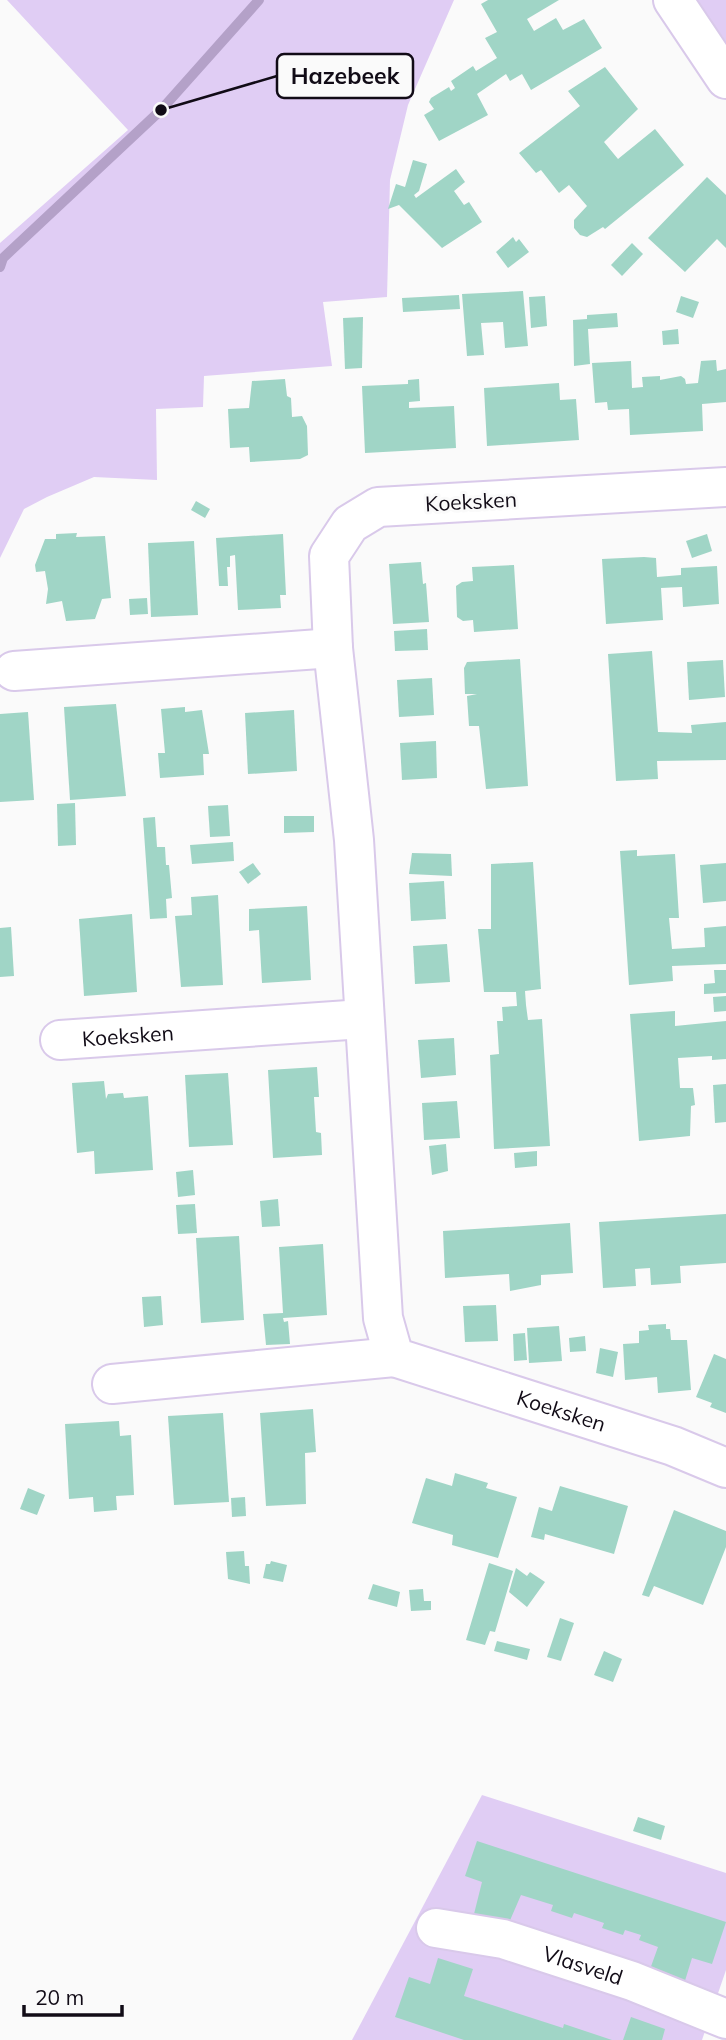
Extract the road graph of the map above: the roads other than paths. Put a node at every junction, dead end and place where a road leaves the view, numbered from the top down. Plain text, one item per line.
1 (673, 0) edge
2 (726, 79) edge
3 (726, 488) edge
4 (333, 648) junction
5 (14, 671) dead end
6 (363, 1019) junction
7 (60, 1040) dead end
8 (394, 1357) junction
9 (112, 1384) dead end
10 (726, 1468) edge
11 (436, 1928) dead end
12 (726, 2019) edge

1 - 2 street
3 - 4 street, Koeksken
4 - 5 street
4 - 6 street, Koeksken
6 - 7 street, Koeksken
6 - 8 street, Koeksken
8 - 9 street, Koeksken
8 - 10 street, Koeksken
11 - 12 street, Vlasveld

